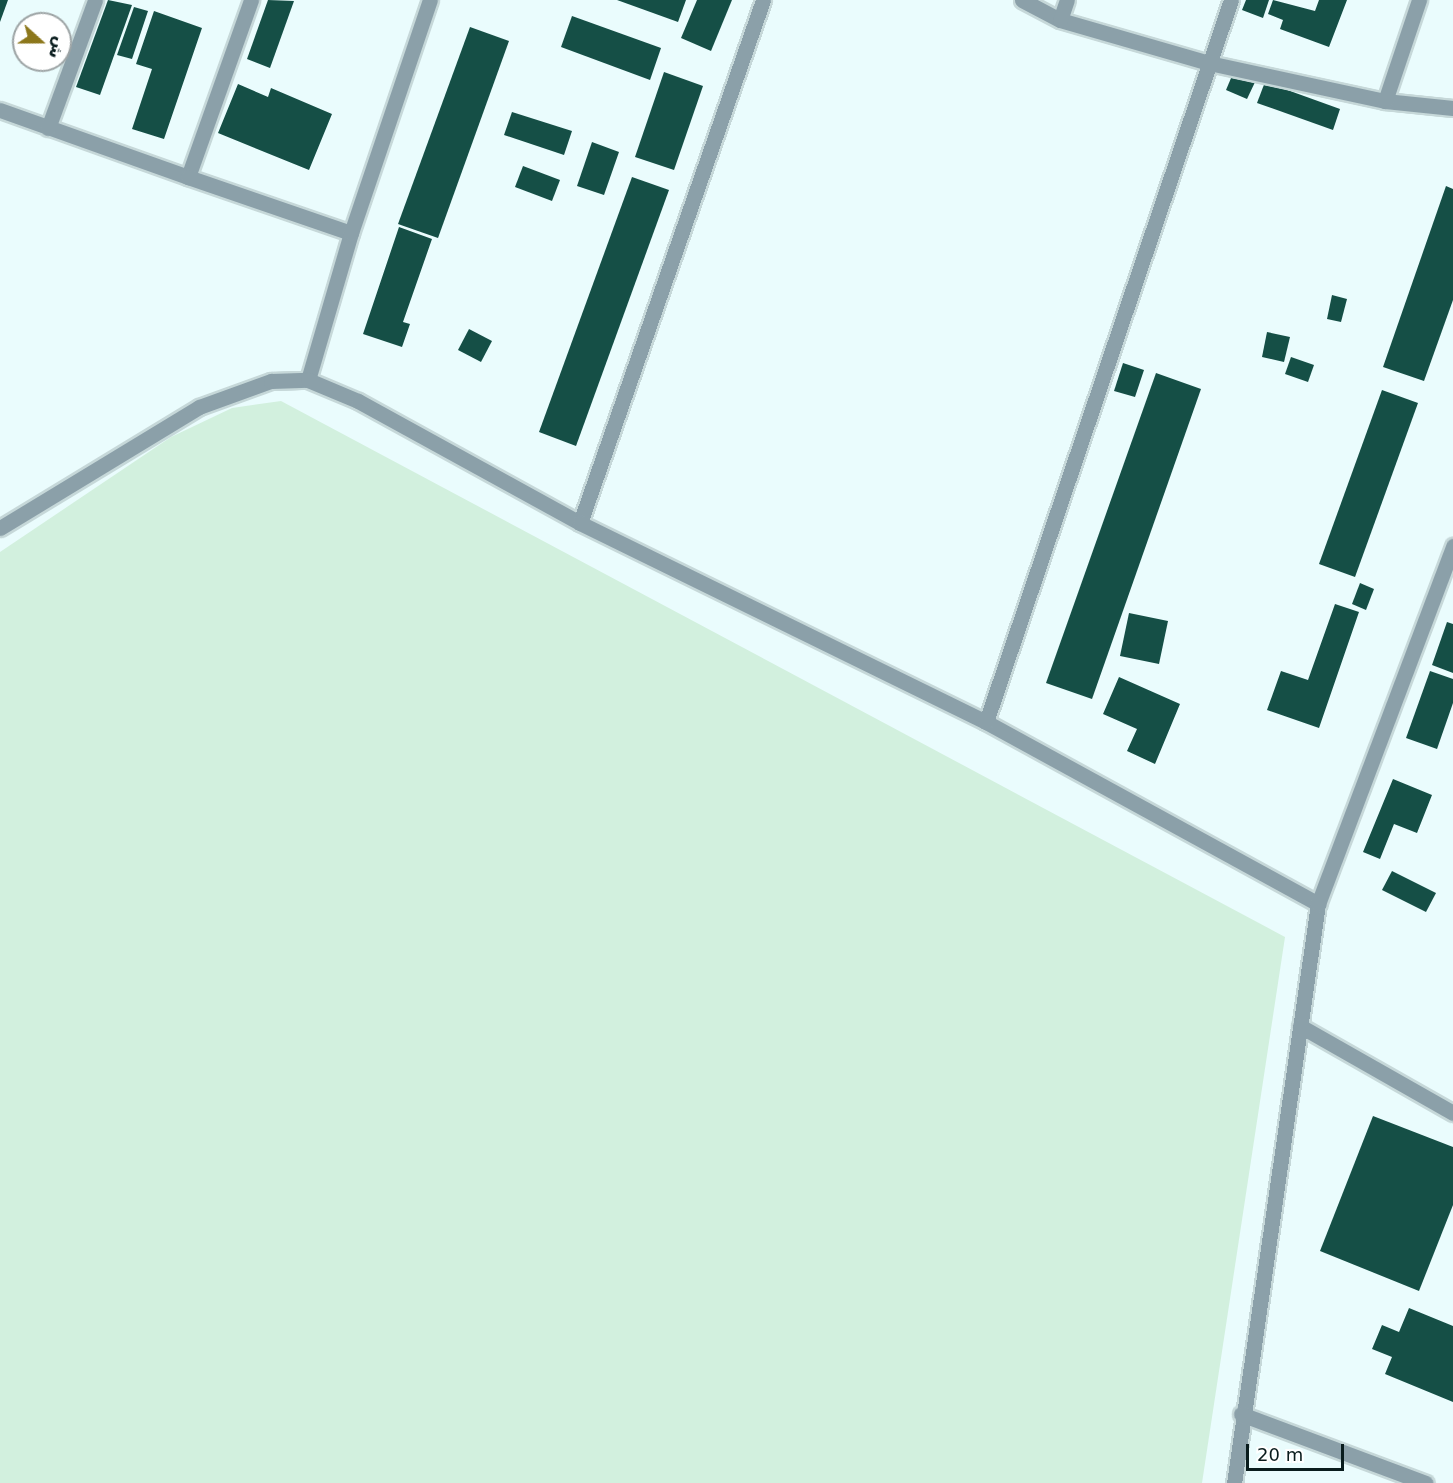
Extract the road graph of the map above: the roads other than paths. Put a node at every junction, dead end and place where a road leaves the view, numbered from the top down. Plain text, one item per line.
1 (95, 0) edge
2 (251, 0) edge
3 (430, 0) edge
4 (763, 0) edge
5 (1022, 0) edge
6 (1067, 0) edge
7 (1231, 0) edge
8 (1419, 0) edge
9 (1060, 20) junction
10 (1209, 63) junction
11 (1385, 101) junction
12 (1453, 108) edge
13 (0, 110) edge
14 (48, 128) junction
15 (188, 177) junction
16 (351, 233) junction
17 (308, 380) junction
18 (580, 523) junction
19 (0, 528) edge
20 (1453, 546) edge
21 (986, 722) junction
22 (1318, 904) junction
23 (1300, 1026) junction
24 (1453, 1113) edge
25 (1241, 1414) junction
26 (1234, 1483) edge
27 (1425, 1483) edge

1 - 14 street
2 - 15 street
3 - 16 street
4 - 18 street
5 - 9 street
6 - 9 street
7 - 10 street
8 - 11 street
9 - 10 street
10 - 11 street
10 - 21 street
11 - 12 street
13 - 14 street
14 - 15 street
15 - 16 street
16 - 17 street
17 - 18 street
17 - 19 street
18 - 21 street
20 - 22 street
21 - 22 street
22 - 23 street
23 - 24 street
23 - 25 street
25 - 26 street
25 - 27 street

